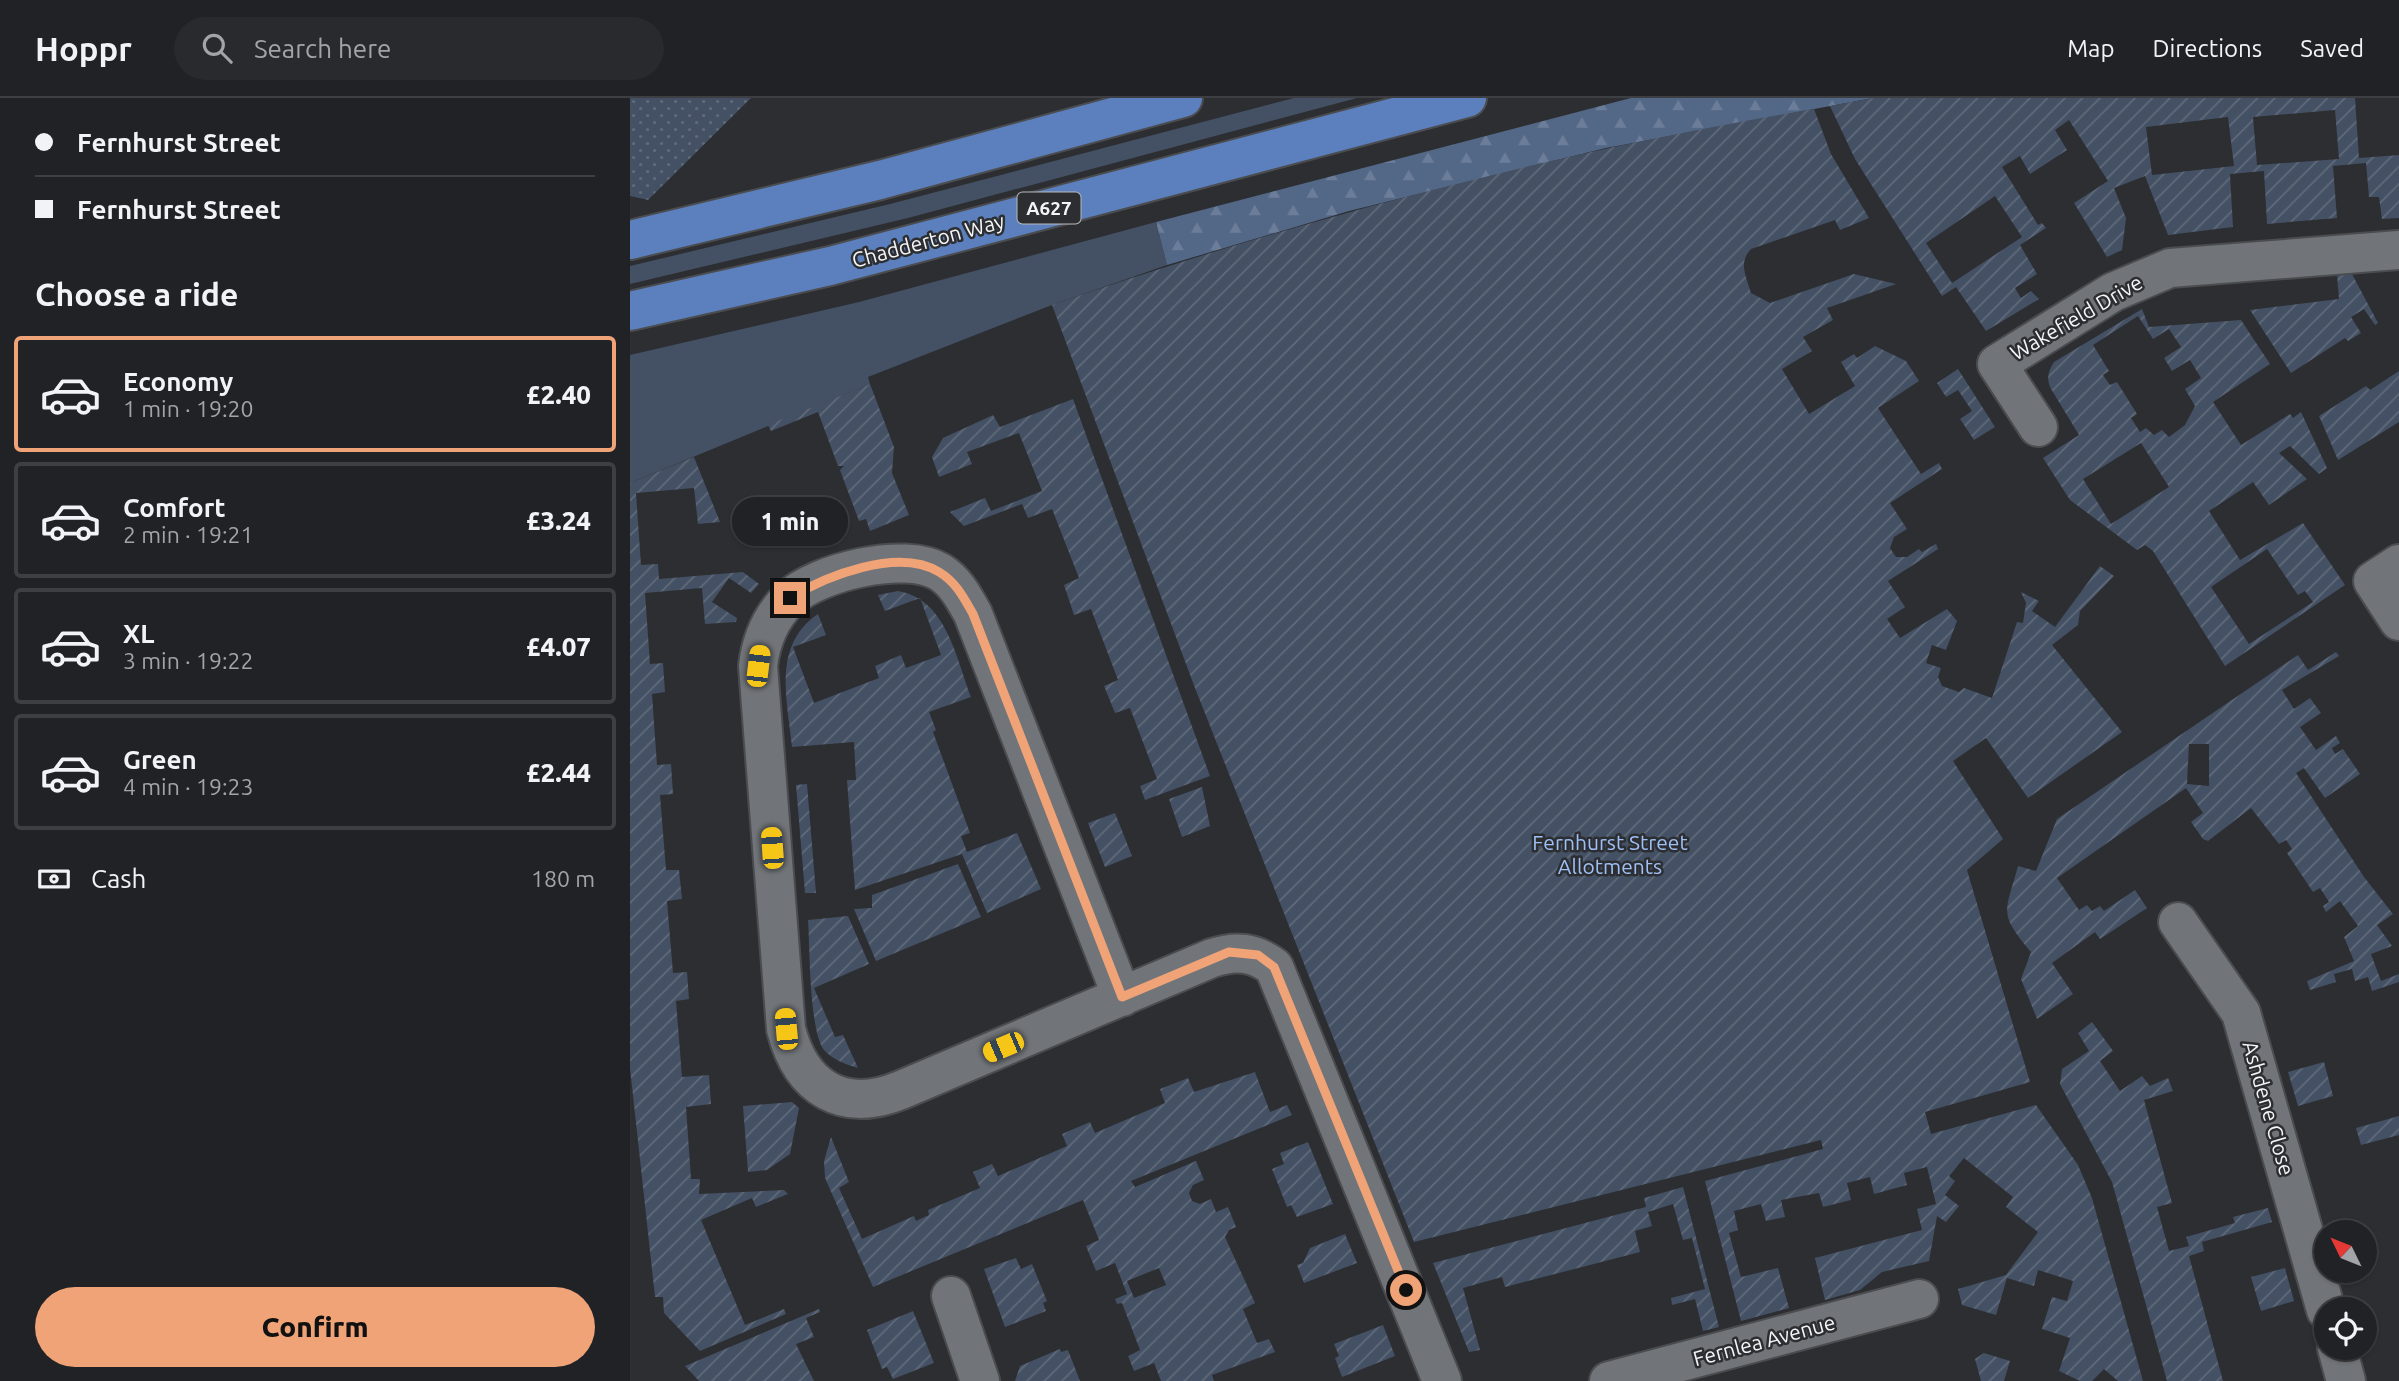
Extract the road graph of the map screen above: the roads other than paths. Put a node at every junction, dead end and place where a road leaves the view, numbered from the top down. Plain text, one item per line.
1 (1183, 98) edge
2 (1467, 98) edge
3 (630, 240) edge
4 (2399, 250) edge
5 (630, 311) edge
6 (2038, 427) dead end
7 (2386, 573) edge
8 (2399, 621) edge
9 (2178, 922) dead end
10 (1122, 997) junction
11 (951, 1296) dead end
12 (2322, 1297) edge
13 (1919, 1299) dead end
14 (2340, 1360) edge
15 (979, 1381) edge
16 (1442, 1381) edge
17 (1609, 1381) edge
18 (2346, 1381) edge

1 - 3 highway
2 - 5 highway, Chadderton Way / A627
4 - 6 street, Wakefield Drive
7 - 8 street
9 - 12 street, Ashdene Close
10 - 10 street
10 - 16 street
11 - 15 street
13 - 17 street, Fernlea Avenue
14 - 18 street

